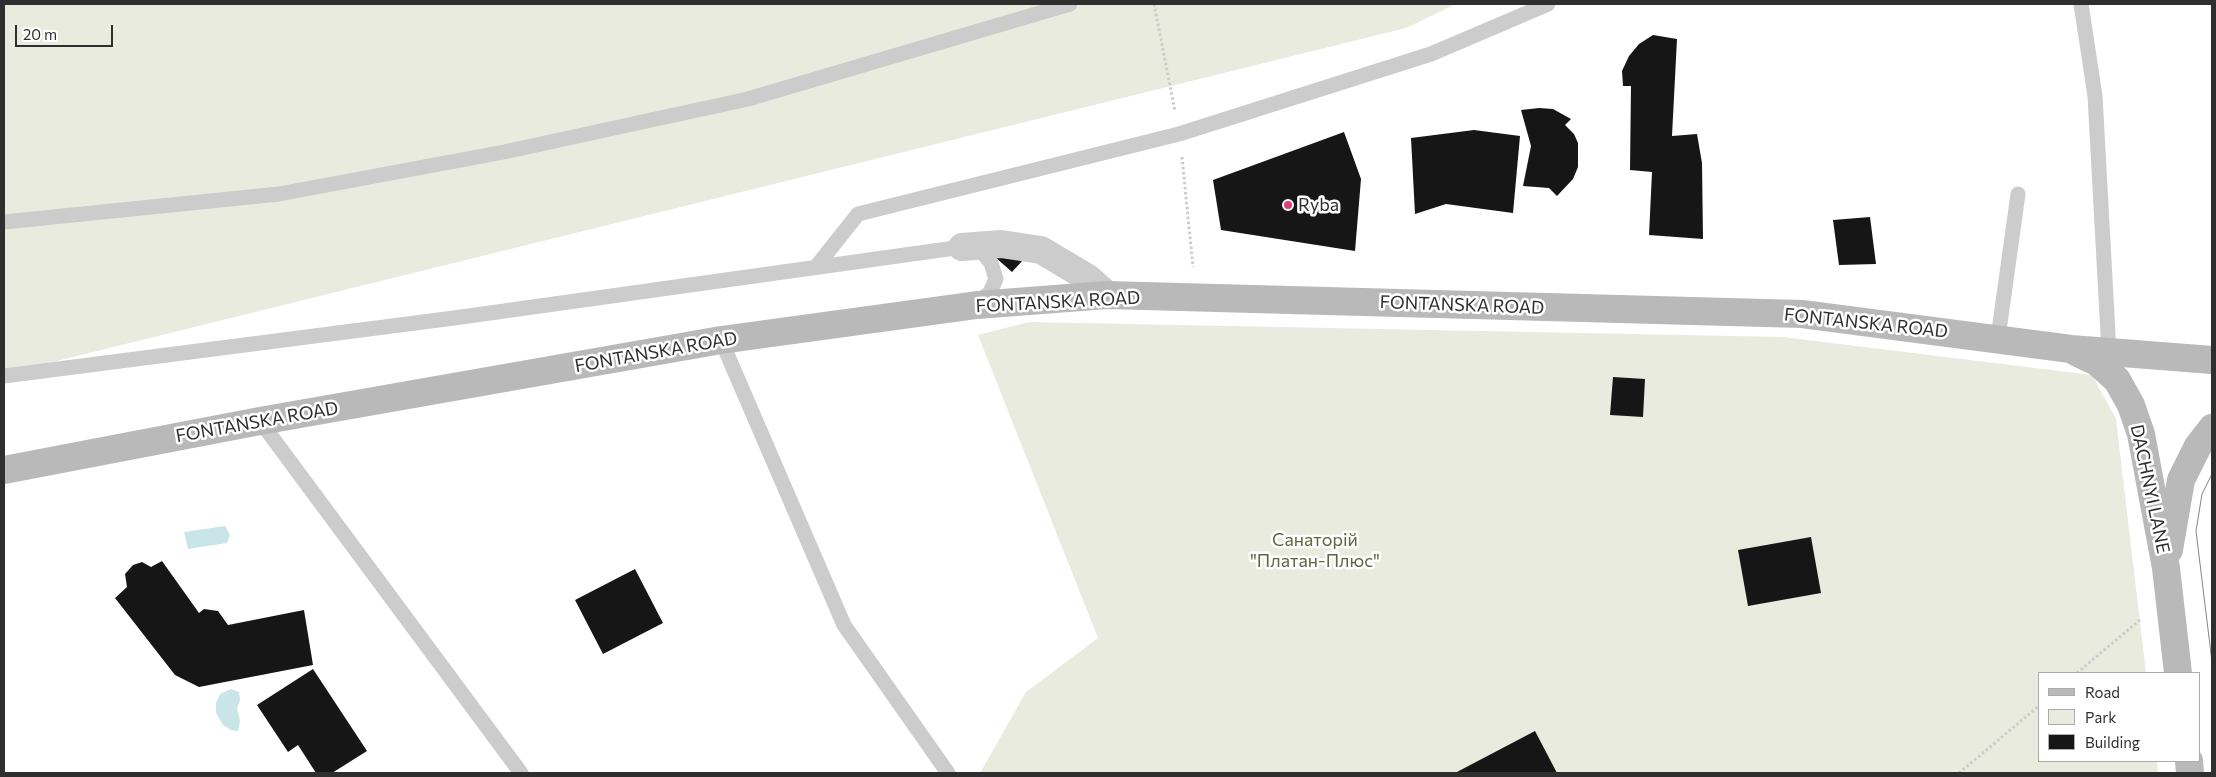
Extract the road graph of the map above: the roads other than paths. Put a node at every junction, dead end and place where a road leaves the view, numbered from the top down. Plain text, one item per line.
1 (1070, 4) edge
2 (1548, 4) edge
3 (2081, 4) edge
4 (2018, 194) dead end
5 (4, 222) edge
6 (962, 247) junction
7 (816, 267) junction
8 (1107, 295) junction
9 (977, 305) junction
10 (1998, 338) junction
11 (721, 340) junction
12 (2070, 350) junction
13 (2109, 352) junction
14 (2212, 360) edge
15 (4, 376) edge
16 (260, 421) junction
17 (2212, 428) edge
18 (4, 470) edge
19 (2166, 568) junction
20 (2178, 672) edge
21 (521, 773) edge
22 (948, 773) edge

1 - 5 lane
2 - 7 lane
3 - 13 lane
4 - 10 lane
6 - 7 lane
6 - 8 street
6 - 9 lane
7 - 15 lane
8 - 9 main road, FONTANSKA ROAD
8 - 10 main road, FONTANSKA ROAD
9 - 11 main road, FONTANSKA ROAD
10 - 12 main road, FONTANSKA ROAD
11 - 16 main road, FONTANSKA ROAD
11 - 22 lane
12 - 13 main road, FONTANSKA ROAD
12 - 19 main road, DACHNYI LANE
13 - 14 main road, FONTANSKA ROAD
16 - 18 main road, FONTANSKA ROAD
16 - 21 lane
17 - 19 main road, DACHNYI LANE
19 - 20 main road, DACHNYI LANE

